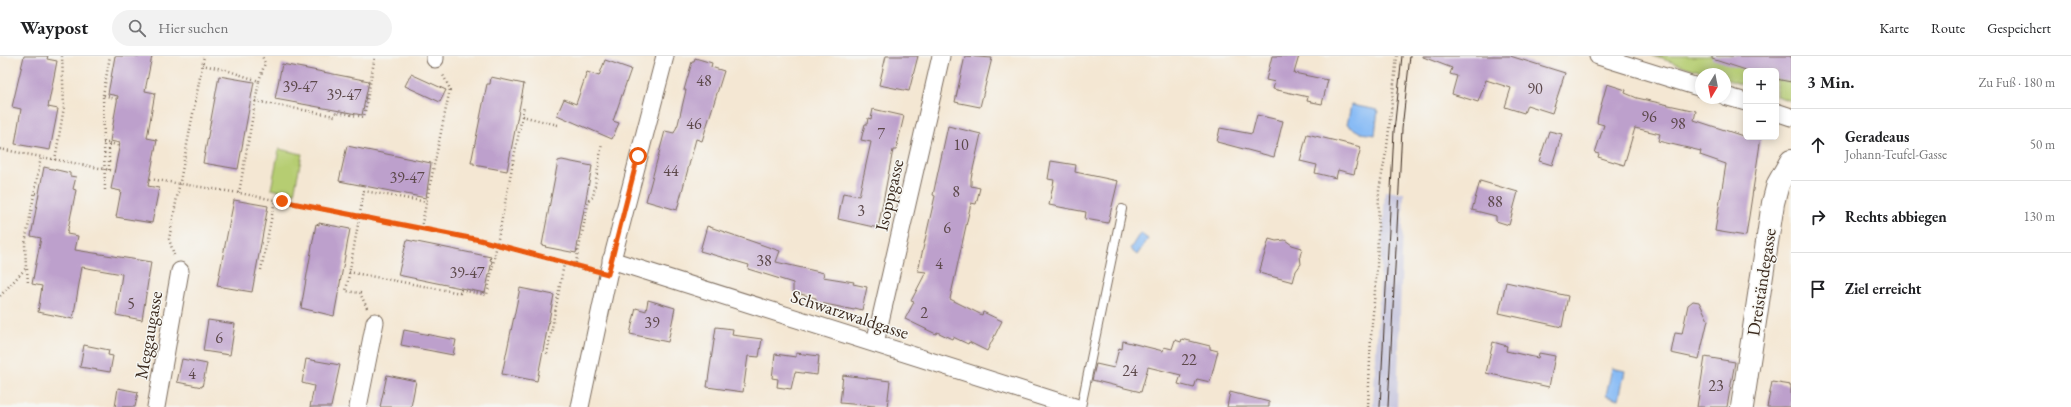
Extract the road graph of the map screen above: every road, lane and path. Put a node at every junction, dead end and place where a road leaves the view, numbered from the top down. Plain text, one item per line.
1 (62, 56) edge
2 (110, 56) edge
3 (204, 56) edge
4 (262, 56) edge
5 (375, 56) edge
6 (664, 56) edge
7 (941, 56) edge
8 (1397, 56) edge
9 (1598, 56) edge
10 (435, 57) edge
11 (202, 64) junction
12 (259, 81) junction
13 (1695, 86) edge
14 (103, 95) junction
15 (1731, 98) edge
16 (118, 99) dead end
17 (255, 101) junction
18 (1743, 101) edge
19 (524, 106) dead end
20 (1779, 113) edge
21 (522, 116) junction
22 (1791, 117) edge
23 (558, 125) dead end
24 (103, 143) junction
25 (109, 144) junction
26 (602, 144) dead end
27 (120, 146) dead end
28 (0, 149) edge
29 (41, 157) junction
30 (55, 160) junction
31 (1791, 161) edge
32 (104, 169) junction
33 (109, 170) junction
34 (115, 171) dead end
35 (150, 178) dead end
36 (179, 185) junction
37 (105, 190) dead end
38 (34, 192) junction
39 (284, 192) dead end
40 (39, 193) dead end
41 (239, 193) junction
42 (275, 200) junction
43 (282, 201) junction
44 (427, 202) junction
45 (1122, 208) dead end
46 (359, 216) junction
47 (421, 228) junction
48 (497, 245) junction
49 (564, 264) junction
50 (575, 267) junction
51 (610, 267) junction
52 (26, 268) junction
53 (262, 270) dead end
54 (180, 271) joint
55 (349, 272) junction
56 (28, 284) dead end
57 (0, 296) edge
58 (375, 322) joint
59 (875, 343) junction
60 (547, 354) dead end
61 (156, 407) edge
62 (358, 407) edge
63 (580, 407) edge
64 (1075, 407) edge
65 (1081, 407) edge
66 (1368, 407) edge
67 (1742, 407) edge

1 - 30 path
2 - 14 path
3 - 11 path
4 - 12 path
5 - 17 path
6 - 51 street
7 - 59 street, Isoppgasse
8 - 66 path
9 - 13 street
10 - 44 path
11 - 12 path
11 - 36 path
12 - 17 path
14 - 16 path
14 - 24 path
15 - 18 street
17 - 41 path
19 - 21 path
20 - 22 street
21 - 23 path
21 - 48 path
24 - 25 path
24 - 32 path
25 - 27 path
25 - 33 path
26 - 50 path
28 - 29 path
29 - 30 path
29 - 38 path
30 - 32 path
31 - 67 street, Dreiständegasse
32 - 33 path
32 - 37 path
33 - 34 path
35 - 36 path
36 - 41 path
36 - 54 path
38 - 40 path
38 - 52 path
39 - 43 path
41 - 42 path
42 - 43 path
42 - 53 path
43 - 46 path
44 - 46 path
44 - 47 path
45 - 65 lane
46 - 47 path
46 - 55 path
47 - 48 path
48 - 49 path
48 - 55 path
49 - 50 path
49 - 60 path
50 - 51 path
51 - 59 street, Schwarzwaldgasse
51 - 63 street
52 - 56 path
52 - 57 path
54 - 61 street, Meggaugasse
55 - 58 path
58 - 62 street
59 - 64 street, Schwarzwaldgasse

